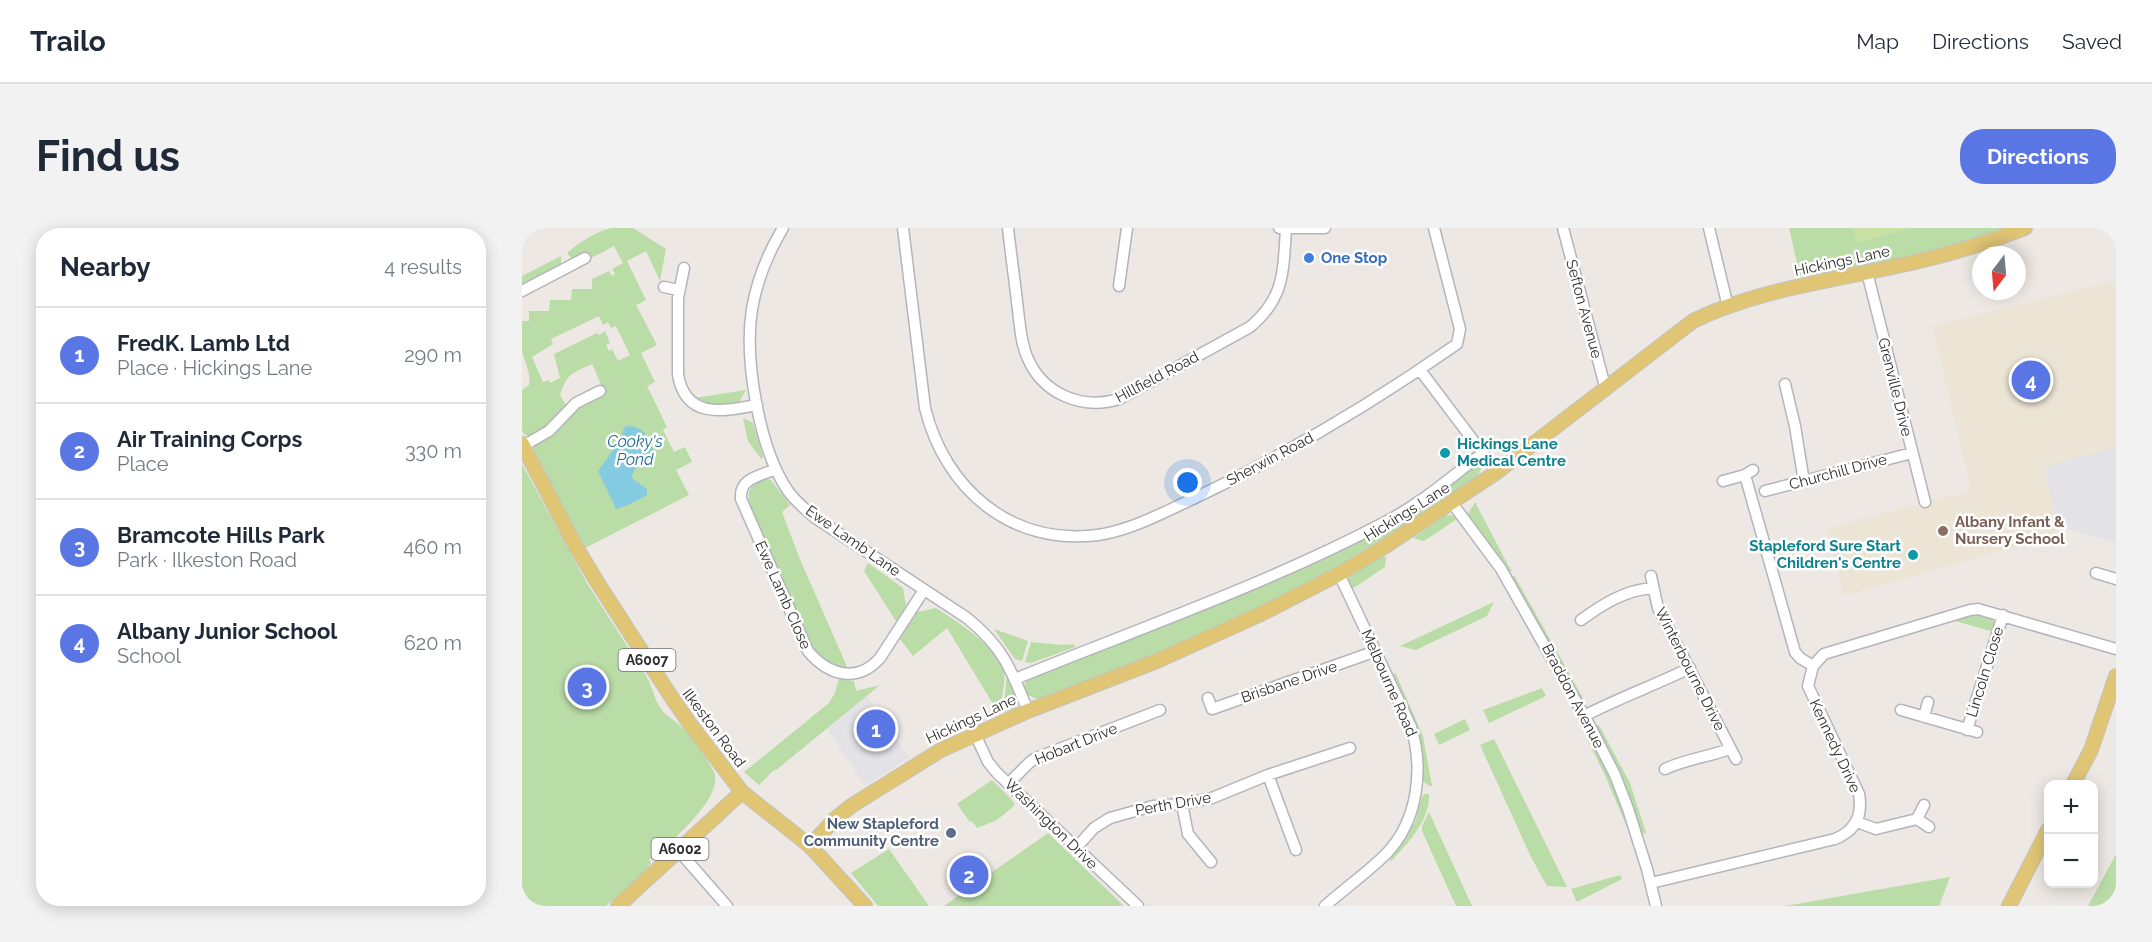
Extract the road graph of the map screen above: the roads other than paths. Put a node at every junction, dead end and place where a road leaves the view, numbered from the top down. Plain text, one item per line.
1 (783, 228) edge
2 (903, 228) edge
3 (1008, 228) edge
4 (1127, 228) edge
5 (1282, 228) edge
6 (1325, 228) edge
7 (1434, 228) edge
8 (1563, 228) edge
9 (1709, 228) edge
10 (2025, 228) edge
11 (564, 254) dead end
12 (585, 258) dead end
13 (571, 266) junction
14 (684, 268) dead end
15 (1867, 272) junction
16 (1119, 286) dead end
17 (664, 287) dead end
18 (678, 290) junction
19 (522, 291) edge
20 (1728, 307) junction
21 (1420, 370) junction
22 (1785, 384) dead end
23 (1606, 390) junction
24 (600, 392) dead end
25 (757, 405) junction
26 (523, 445) edge
27 (1483, 453) junction
28 (1911, 453) junction
29 (776, 469) junction
30 (1497, 472) junction
31 (1723, 481) dead end
32 (1804, 482) junction
33 (1765, 491) dead end
34 (1925, 502) dead end
35 (1452, 503) junction
36 (1768, 559) junction
37 (1757, 562) dead end
38 (2096, 572) dead end
39 (1339, 573) junction
40 (1652, 576) dead end
41 (2116, 579) edge
42 (1653, 588) junction
43 (924, 590) junction
44 (2003, 615) junction
45 (1581, 620) dead end
46 (2116, 649) edge
47 (1376, 651) junction
48 (1813, 666) junction
49 (1690, 668) junction
50 (1015, 679) junction
51 (2115, 680) edge
52 (1208, 698) dead end
53 (1928, 702) dead end
54 (1902, 710) dead end
55 (1028, 711) junction
56 (1155, 716) dead end
57 (1584, 716) junction
58 (1924, 717) junction
59 (975, 734) junction
60 (1350, 748) dead end
61 (1665, 770) dead end
62 (1268, 775) junction
63 (2075, 780) edge
64 (1008, 784) junction
65 (742, 792) junction
66 (1182, 804) junction
67 (1924, 806) dead end
68 (1917, 819) junction
69 (1857, 822) junction
70 (1929, 827) dead end
71 (2047, 834) edge
72 (1304, 835) dead end
73 (1211, 843) dead end
74 (810, 846) junction
75 (1076, 848) junction
76 (678, 850) junction
77 (1202, 852) junction
78 (1211, 862) dead end
79 (1651, 883) junction
80 (618, 906) edge
81 (727, 906) edge
82 (865, 906) edge
83 (1138, 906) edge
84 (1325, 906) edge
85 (1656, 906) edge
86 (2009, 906) edge

1 - 25 street, Ewe Lamb Lane
2 - 21 street, Sherwin Road
3 - 5 street, Hillfield Road
4 - 16 street
5 - 6 street
7 - 21 street, Sherwin Road
8 - 23 street, Sefton Avenue
9 - 20 street
10 - 15 main road, Hickings Lane
11 - 13 street
12 - 13 street
13 - 19 street
14 - 18 street
15 - 20 main road, Hickings Lane
15 - 28 street, Grenville Drive
17 - 18 street
18 - 25 street
20 - 23 main road, Hickings Lane
21 - 27 street
22 - 32 street
23 - 30 main road, Hickings Lane
24 - 26 street
25 - 29 street, Ewe Lamb Lane
26 - 65 main road, Ilkeston Road / A6007
27 - 30 street
27 - 50 street, Hickings Lane
28 - 32 street, Churchill Drive
28 - 34 street, Grenville Drive
29 - 43 street, Ewe Lamb Lane
29 - 43 street, Ewe Lamb Close
30 - 35 main road, Hickings Lane
31 - 36 street
32 - 33 street, Churchill Drive
35 - 39 main road, Hickings Lane
35 - 57 street, Braddon Avenue
36 - 37 street
36 - 48 street
38 - 41 street
39 - 47 street, Melbourne Road
39 - 55 main road, Hickings Lane
40 - 42 street, Winterbourne Drive
42 - 45 street
42 - 49 street, Winterbourne Drive
43 - 50 street, Ewe Lamb Lane
44 - 46 street
44 - 48 street
44 - 58 street, Lincoln Close
47 - 52 street, Brisbane Drive
47 - 84 street, Melbourne Road
48 - 69 street, Kennedy Drive
49 - 57 street
49 - 61 street, Winterbourne Drive
50 - 55 street, Ewe Lamb Lane
51 - 63 main road
53 - 58 street
54 - 58 street, Lincoln Close
55 - 59 main road, Hickings Lane
56 - 64 street, Hobart Drive
57 - 79 street, Braddon Avenue
59 - 64 street, Washington Drive
59 - 74 main road, Hickings Lane
60 - 62 street, Perth Drive
62 - 66 street, Perth Drive
62 - 72 street
64 - 75 street, Washington Drive
65 - 74 main road, Ilkeston Road / A6007
65 - 76 main road, A6002
66 - 75 street, Perth Drive
66 - 77 street
67 - 68 street
68 - 69 street
68 - 70 street
69 - 79 street
71 - 86 main road
73 - 77 street
74 - 82 main road, Ilkeston Road / A6007
75 - 83 street, Washington Drive
76 - 80 main road, A6002
76 - 81 street
77 - 78 street
79 - 85 street, Braddon Avenue

